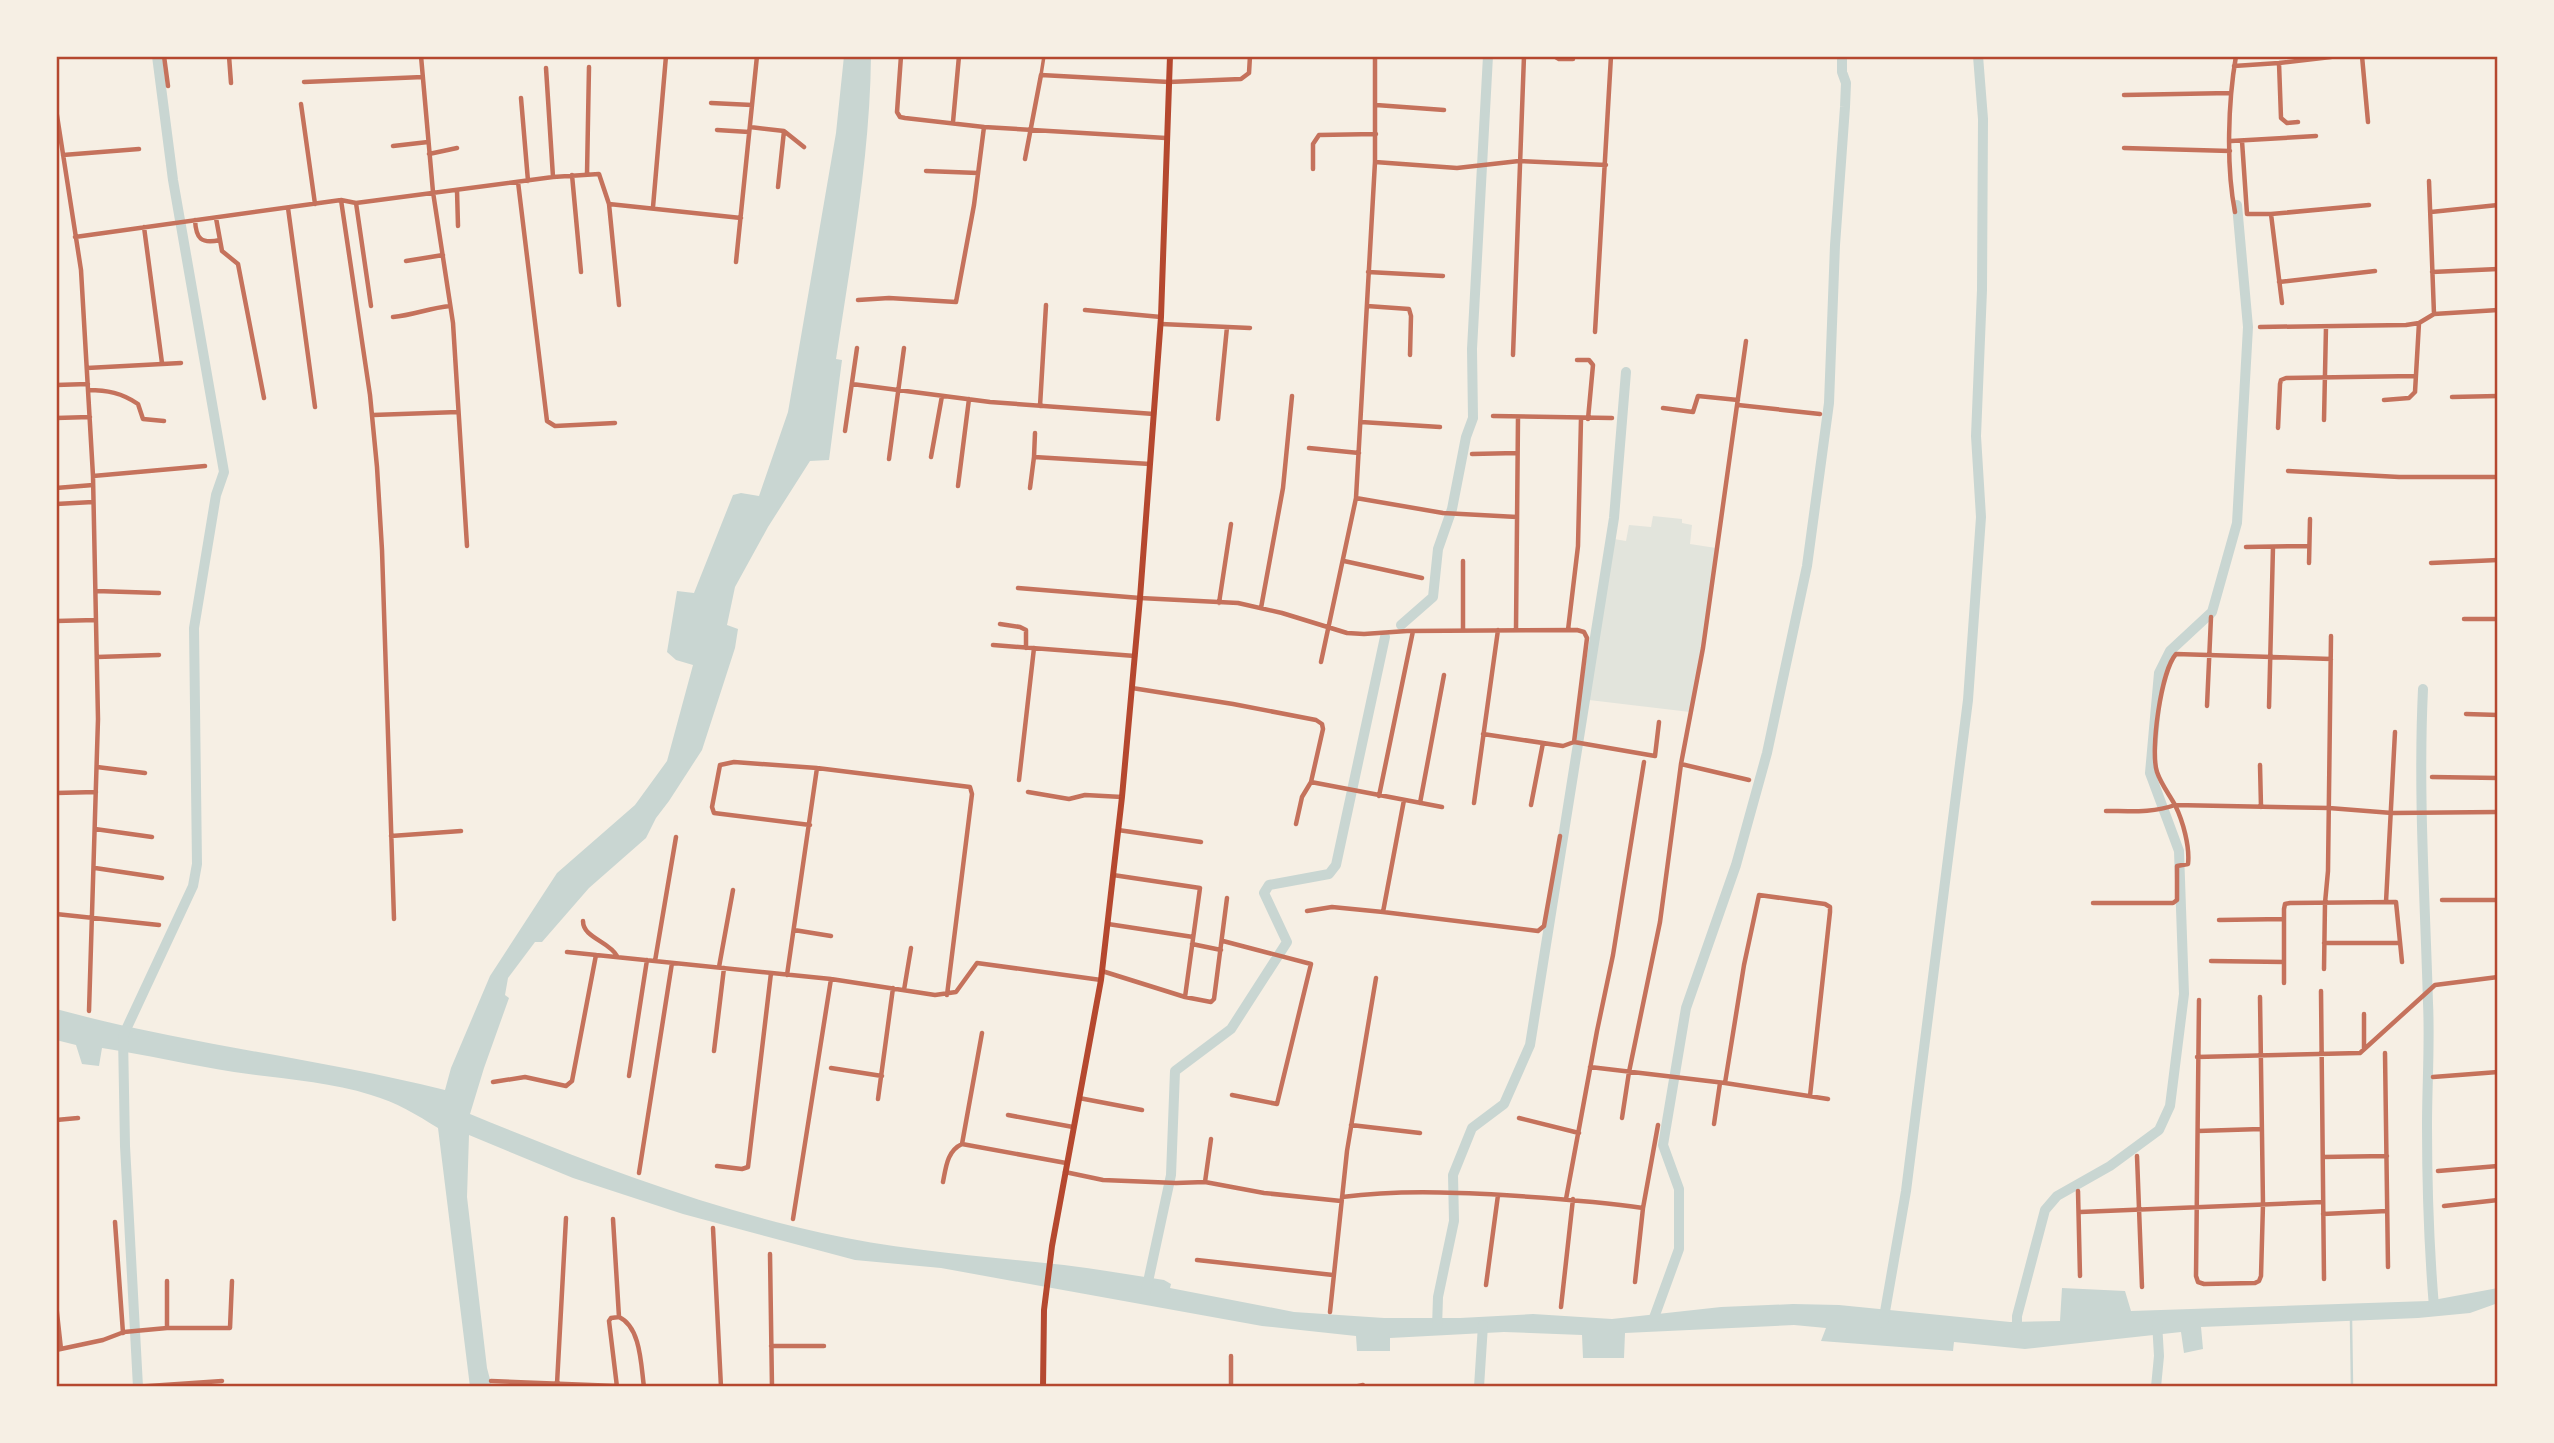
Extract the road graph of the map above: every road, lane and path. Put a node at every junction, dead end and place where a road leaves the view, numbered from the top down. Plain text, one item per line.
1 (164, 56) edge
2 (229, 56) edge
3 (421, 56) edge
4 (666, 56) edge
5 (757, 56) edge
6 (901, 56) edge
7 (959, 56) edge
8 (1044, 56) edge
9 (1170, 56) edge
10 (1250, 56) edge
11 (1375, 56) edge
12 (1524, 56) edge
13 (1554, 56) edge
14 (1611, 56) edge
15 (2236, 56) edge
16 (2362, 56) edge
17 (2331, 57) edge
18 (1573, 59) dead end
19 (2279, 63) junction
20 (589, 66) dead end
21 (2234, 66) junction
22 (546, 68) dead end
23 (1041, 75) junction
24 (423, 77) junction
25 (304, 82) dead end
26 (1170, 82) junction
27 (231, 83) dead end
28 (168, 86) dead end
29 (2230, 93) junction
30 (2123, 95) dead end
31 (522, 98) dead end
32 (711, 103) dead end
33 (301, 104) dead end
34 (752, 105) junction
35 (1376, 105) junction
36 (56, 109) edge
37 (1444, 110) dead end
38 (953, 122) junction
39 (2298, 122) dead end
40 (2368, 122) dead end
41 (984, 127) junction
42 (749, 130) junction
43 (1030, 130) junction
44 (717, 131) dead end
45 (785, 131) junction
46 (1376, 134) junction
47 (2316, 136) dead end
48 (1166, 138) junction
49 (2231, 141) junction
50 (2242, 141) junction
51 (428, 142) junction
52 (393, 146) dead end
53 (804, 147) dead end
54 (457, 148) dead end
55 (2124, 148) dead end
56 (139, 149) dead end
57 (2230, 151) junction
58 (429, 154) junction
59 (63, 155) junction
60 (1025, 159) dead end
61 (1519, 161) junction
62 (1375, 162) junction
63 (1606, 165) junction
64 (1313, 169) dead end
65 (926, 171) dead end
66 (978, 173) junction
67 (587, 174) junction
68 (572, 175) junction
69 (553, 177) junction
70 (528, 181) junction
71 (2429, 181) dead end
72 (518, 183) junction
73 (778, 187) dead end
74 (457, 190) junction
75 (433, 192) junction
76 (341, 200) junction
77 (356, 203) junction
78 (315, 204) junction
79 (609, 204) junction
80 (2369, 205) dead end
81 (2498, 205) edge
82 (653, 207) junction
83 (288, 208) junction
84 (2235, 212) dead end
85 (2431, 212) junction
86 (2271, 214) junction
87 (216, 218) junction
88 (740, 218) junction
89 (195, 220) junction
90 (458, 226) dead end
91 (144, 227) junction
92 (75, 237) junction
93 (220, 240) junction
94 (443, 256) junction
95 (406, 261) dead end
96 (736, 262) dead end
97 (2498, 269) edge
98 (2375, 271) dead end
99 (582, 272) dead end
100 (1368, 272) junction
101 (2432, 272) junction
102 (1443, 276) dead end
103 (2279, 282) junction
104 (858, 300) dead end
105 (2282, 303) dead end
106 (619, 305) dead end
107 (1046, 305) dead end
108 (371, 306) dead end
109 (450, 306) junction
110 (1367, 306) junction
111 (1085, 310) dead end
112 (2498, 310) edge
113 (2434, 314) junction
114 (393, 317) dead end
115 (1161, 320) junction
116 (2419, 323) junction
117 (1227, 327) junction
118 (2260, 327) dead end
119 (2326, 327) junction
120 (1250, 328) dead end
121 (1595, 332) dead end
122 (1746, 341) dead end
123 (857, 348) dead end
124 (904, 348) dead end
125 (1410, 355) dead end
126 (1513, 355) dead end
127 (1577, 360) dead end
128 (162, 363) junction
129 (181, 363) dead end
130 (87, 368) junction
131 (2415, 376) junction
132 (2326, 377) junction
133 (852, 384) junction
134 (56, 385) edge
135 (88, 387) junction
136 (898, 390) junction
137 (942, 396) junction
138 (2498, 396) edge
139 (1292, 397) dead end
140 (2452, 397) dead end
141 (264, 398) dead end
142 (969, 399) junction
143 (2384, 400) dead end
144 (1738, 403) junction
145 (1040, 405) junction
146 (315, 407) dead end
147 (1663, 408) dead end
148 (458, 412) junction
149 (1154, 414) junction
150 (1820, 414) dead end
151 (373, 415) junction
152 (1493, 416) dead end
153 (90, 417) junction
154 (1518, 417) junction
155 (56, 418) edge
156 (1612, 418) dead end
157 (1218, 419) dead end
158 (1584, 419) junction
159 (2324, 420) dead end
160 (164, 421) dead end
161 (1361, 422) junction
162 (615, 423) dead end
163 (1440, 428) dead end
164 (2278, 428) dead end
165 (845, 432) dead end
166 (1035, 433) dead end
167 (1309, 448) dead end
168 (1359, 453) junction
169 (1517, 453) junction
170 (1472, 454) dead end
171 (931, 457) dead end
172 (1034, 457) junction
173 (889, 459) dead end
174 (1150, 464) junction
175 (205, 466) dead end
176 (2288, 471) dead end
177 (93, 476) junction
178 (2498, 477) edge
179 (93, 485) junction
180 (958, 485) dead end
181 (56, 488) edge
182 (1030, 488) dead end
183 (1356, 498) junction
184 (93, 502) junction
185 (56, 504) edge
186 (1517, 517) junction
187 (2309, 520) dead end
188 (1231, 524) dead end
189 (467, 546) dead end
190 (2309, 546) junction
191 (2246, 547) dead end
192 (2273, 547) junction
193 (2498, 560) edge
194 (1344, 561) junction
195 (1464, 561) dead end
196 (2431, 563) dead end
197 (2309, 564) dead end
198 (1422, 578) dead end
199 (1018, 588) dead end
200 (96, 591) junction
201 (159, 593) dead end
202 (1140, 598) junction
203 (1219, 603) junction
204 (1261, 608) junction
205 (2211, 617) dead end
206 (2498, 619) edge
207 (96, 620) junction
208 (2465, 620) dead end
209 (56, 621) edge
210 (1000, 624) dead end
211 (1329, 627) junction
212 (1463, 630) junction
213 (1498, 630) junction
214 (1516, 630) junction
215 (1568, 630) junction
216 (1413, 631) junction
217 (2331, 636) dead end
218 (993, 645) dead end
219 (1026, 648) junction
220 (1034, 648) junction
221 (159, 655) dead end
222 (2210, 655) junction
223 (1135, 656) junction
224 (97, 657) junction
225 (2270, 657) junction
226 (2331, 659) junction
227 (1321, 662) dead end
228 (1444, 676) dead end
229 (1132, 688) junction
230 (2207, 706) dead end
231 (2269, 707) dead end
232 (2466, 714) dead end
233 (2498, 715) edge
234 (1659, 722) dead end
235 (2395, 732) dead end
236 (1483, 734) junction
237 (1579, 742) junction
238 (1542, 743) junction
239 (1644, 762) dead end
240 (1681, 764) junction
241 (2260, 765) dead end
242 (97, 767) junction
243 (817, 768) junction
244 (145, 773) dead end
245 (2432, 777) dead end
246 (2498, 778) edge
247 (1019, 780) dead end
248 (1749, 780) dead end
249 (1311, 782) junction
250 (96, 792) junction
251 (1028, 792) dead end
252 (56, 793) edge
253 (1379, 796) junction
254 (1122, 797) junction
255 (1404, 800) junction
256 (1420, 803) junction
257 (1474, 803) dead end
258 (1531, 805) dead end
259 (1442, 807) dead end
260 (2170, 807) junction
261 (2261, 807) junction
262 (2329, 808) junction
263 (2106, 811) dead end
264 (2392, 813) junction
265 (2498, 813) edge
266 (1296, 824) dead end
267 (810, 825) junction
268 (95, 829) junction
269 (1118, 830) junction
270 (461, 831) dead end
271 (391, 836) junction
272 (1560, 836) dead end
273 (152, 837) dead end
274 (676, 837) dead end
275 (1201, 842) dead end
276 (94, 867) junction
277 (1113, 875) junction
278 (162, 878) dead end
279 (733, 890) dead end
280 (1227, 898) dead end
281 (2442, 900) dead end
282 (2498, 900) edge
283 (2386, 902) junction
284 (2094, 903) dead end
285 (2325, 903) junction
286 (1307, 911) dead end
287 (1383, 912) junction
288 (56, 914) edge
289 (93, 917) junction
290 (394, 919) dead end
291 (2284, 919) junction
292 (2219, 920) dead end
293 (583, 921) dead end
294 (1107, 924) junction
295 (159, 925) dead end
296 (794, 930) junction
297 (831, 936) dead end
298 (1193, 937) junction
299 (1223, 941) junction
300 (2324, 943) junction
301 (2400, 943) junction
302 (1192, 944) junction
303 (911, 948) dead end
304 (1221, 950) junction
305 (567, 952) dead end
306 (596, 955) junction
307 (618, 957) junction
308 (647, 960) junction
309 (655, 961) junction
310 (2211, 961) dead end
311 (672, 962) junction
312 (2284, 962) junction
313 (2402, 962) dead end
314 (721, 967) junction
315 (2324, 969) dead end
316 (1102, 971) junction
317 (771, 973) junction
318 (787, 975) junction
319 (2498, 977) edge
320 (1376, 978) dead end
321 (831, 979) junction
322 (1101, 980) junction
323 (2284, 982) dead end
324 (893, 988) junction
325 (904, 990) junction
326 (2321, 991) dead end
327 (947, 995) junction
328 (2260, 996) dead end
329 (1185, 997) junction
330 (2199, 1000) dead end
331 (89, 1011) dead end
332 (2364, 1014) dead end
333 (982, 1033) dead end
334 (2364, 1050) junction
335 (714, 1051) dead end
336 (2385, 1053) dead end
337 (2322, 1054) junction
338 (2259, 1056) junction
339 (2197, 1057) junction
340 (1590, 1066) junction
341 (831, 1068) dead end
342 (1629, 1072) junction
343 (2498, 1072) edge
344 (629, 1076) dead end
345 (882, 1076) junction
346 (2433, 1077) dead end
347 (493, 1082) dead end
348 (1723, 1083) junction
349 (1231, 1095) dead end
350 (1810, 1096) junction
351 (1079, 1098) junction
352 (878, 1099) dead end
353 (1828, 1099) dead end
354 (1142, 1110) dead end
355 (1008, 1115) dead end
356 (78, 1118) dead end
357 (1520, 1118) dead end
358 (1622, 1118) dead end
359 (56, 1120) edge
360 (1714, 1124) dead end
361 (1351, 1125) junction
362 (1658, 1125) dead end
363 (1073, 1127) junction
364 (2261, 1129) junction
365 (2198, 1131) junction
366 (1420, 1133) dead end
367 (1579, 1133) junction
368 (1210, 1139) dead end
369 (962, 1144) junction
370 (2137, 1156) dead end
371 (2387, 1156) junction
372 (2323, 1157) junction
373 (1066, 1163) junction
374 (717, 1166) dead end
375 (2498, 1166) edge
376 (2438, 1171) dead end
377 (639, 1172) dead end
378 (1065, 1172) junction
379 (943, 1182) dead end
380 (1205, 1182) junction
381 (2078, 1191) dead end
382 (1497, 1195) junction
383 (1342, 1199) junction
384 (1566, 1199) junction
385 (1573, 1199) junction
386 (2498, 1200) edge
387 (2323, 1202) junction
388 (2263, 1204) junction
389 (2444, 1206) dead end
390 (1643, 1208) junction
391 (2199, 1208) junction
392 (2140, 1210) junction
393 (2388, 1211) junction
394 (2080, 1212) junction
395 (2323, 1213) junction
396 (566, 1218) dead end
397 (613, 1219) dead end
398 (793, 1219) dead end
399 (116, 1222) dead end
400 (713, 1228) dead end
401 (770, 1254) dead end
402 (1197, 1260) dead end
403 (2388, 1267) dead end
404 (1333, 1275) junction
405 (2080, 1276) dead end
406 (2324, 1279) dead end
407 (167, 1281) dead end
408 (232, 1281) dead end
409 (1635, 1282) dead end
410 (1486, 1285) dead end
411 (2142, 1287) dead end
412 (56, 1304) edge
413 (1562, 1307) dead end
414 (1330, 1312) dead end
415 (619, 1317) junction
416 (167, 1328) junction
417 (123, 1332) junction
418 (771, 1346) junction
419 (824, 1346) dead end
420 (59, 1349) edge
421 (1231, 1356) dead end
422 (222, 1381) dead end
423 (491, 1381) dead end
424 (557, 1384) junction
425 (1363, 1385) dead end
426 (136, 1387) edge
427 (617, 1387) edge
428 (644, 1387) edge
429 (721, 1387) edge
430 (772, 1387) edge
431 (1043, 1387) edge
432 (1231, 1387) edge
433 (1354, 1387) edge

1 - 28 street
2 - 27 street
3 - 24 street
4 - 82 street
5 - 34 street
6 - 38 street
7 - 38 street
8 - 23 street
9 - 26 main road
10 - 26 street
11 - 35 street
12 - 61 street
13 - 18 street
14 - 63 street
15 - 21 street
16 - 40 street
17 - 19 street
19 - 21 street
19 - 39 street
20 - 67 street
21 - 29 street
22 - 69 street
23 - 26 street
23 - 43 street
24 - 25 street
24 - 51 street
26 - 48 main road
29 - 30 street
29 - 49 street
31 - 70 street
32 - 34 street
33 - 78 street
34 - 42 street
35 - 37 street
35 - 46 street
36 - 59 street
38 - 41 street
41 - 43 street
41 - 66 street
42 - 44 street
42 - 45 street
42 - 88 street
43 - 48 street
43 - 60 street
45 - 53 street
45 - 73 street
46 - 62 street
46 - 64 street
47 - 50 street
48 - 115 main road
49 - 50 street
49 - 57 street
50 - 86 street
51 - 52 street
51 - 58 street
54 - 58 street
55 - 57 street
56 - 59 street
57 - 84 street
58 - 75 street
59 - 92 street
61 - 62 street
61 - 63 street
61 - 126 street
62 - 100 street
63 - 121 street
65 - 66 street
66 - 104 street
67 - 68 street
67 - 79 street
68 - 69 street
68 - 99 street
69 - 70 street
70 - 72 street
71 - 85 street
72 - 74 street
72 - 162 street
74 - 75 street
74 - 90 street
75 - 77 street
75 - 94 street
76 - 77 street
76 - 78 street
76 - 151 street
77 - 108 street
78 - 83 street
79 - 82 street
79 - 106 street
80 - 86 street
81 - 85 street
82 - 88 street
83 - 87 street
83 - 146 street
85 - 101 street
86 - 103 street
87 - 89 street
87 - 93 street
88 - 96 street
89 - 91 street
89 - 93 street
91 - 92 street
91 - 128 street
92 - 130 street
93 - 141 street
94 - 95 street
94 - 109 street
97 - 101 street
98 - 103 street
100 - 102 street
100 - 110 street
101 - 113 street
103 - 105 street
107 - 145 street
109 - 114 street
109 - 148 street
110 - 125 street
110 - 161 street
111 - 115 street
112 - 113 street
113 - 116 street
115 - 117 street
115 - 149 main road
116 - 119 street
116 - 131 street
117 - 120 street
117 - 157 street
118 - 119 street
119 - 132 street
122 - 144 street
123 - 133 street
124 - 136 street
127 - 158 street
128 - 129 street
128 - 130 street
130 - 135 street
131 - 132 street
131 - 143 street
132 - 159 street
132 - 164 street
133 - 136 street
133 - 165 street
134 - 135 street
135 - 153 street
135 - 160 street
136 - 137 street
136 - 173 street
137 - 142 street
137 - 171 street
138 - 140 street
139 - 204 street
142 - 145 street
142 - 180 street
144 - 147 street
144 - 150 street
144 - 240 street
145 - 149 street
148 - 151 street
148 - 189 street
149 - 174 main road
151 - 271 street
152 - 154 street
153 - 155 street
153 - 177 street
154 - 158 street
154 - 169 street
156 - 158 street
158 - 215 street
161 - 163 street
161 - 168 street
166 - 172 street
167 - 168 street
168 - 183 street
169 - 170 street
169 - 186 street
172 - 174 street
172 - 182 street
174 - 202 main road
175 - 177 street
176 - 178 street
177 - 179 street
179 - 181 street
179 - 184 street
183 - 186 street
183 - 194 street
184 - 185 street
184 - 200 street
186 - 214 street
187 - 190 street
188 - 203 street
190 - 192 street
190 - 197 street
191 - 192 street
192 - 225 street
193 - 196 street
194 - 198 street
194 - 211 street
195 - 212 street
199 - 202 street
200 - 201 street
200 - 207 street
202 - 203 street
202 - 223 main road
203 - 204 street
204 - 211 street
205 - 222 street
206 - 208 street
207 - 209 street
207 - 224 street
210 - 219 street
211 - 216 street
211 - 227 street
212 - 213 street
212 - 216 street
213 - 214 street
213 - 236 street
214 - 215 street
215 - 237 street
216 - 253 street
217 - 226 street
218 - 219 street
219 - 220 street
220 - 223 street
220 - 247 street
221 - 224 street
222 - 225 street
222 - 230 street
222 - 260 street
223 - 229 main road
224 - 242 street
225 - 226 street
225 - 231 street
226 - 262 street
228 - 256 street
229 - 249 street
229 - 254 main road
232 - 233 street
234 - 237 street
235 - 264 street
236 - 238 street
236 - 257 street
237 - 238 street
238 - 258 street
239 - 340 street
240 - 248 street
240 - 342 street
241 - 261 street
242 - 244 street
242 - 250 street
243 - 267 street
243 - 267 street
243 - 327 street
245 - 246 street
249 - 253 street
249 - 266 street
250 - 252 street
250 - 268 street
251 - 254 street
253 - 255 street
254 - 269 main road
255 - 256 street
255 - 287 street
256 - 259 street
260 - 261 street
260 - 263 street
260 - 284 street
261 - 262 street
262 - 264 street
262 - 285 street
264 - 265 street
264 - 283 street
267 - 296 street
268 - 273 street
268 - 276 street
269 - 275 street
269 - 277 main road
270 - 271 street
271 - 290 street
272 - 287 street
274 - 309 street
276 - 278 street
276 - 289 street
277 - 294 main road
277 - 298 street
279 - 314 street
280 - 299 street
281 - 282 street
283 - 285 street
283 - 301 street
285 - 291 street
285 - 300 street
286 - 287 street
288 - 289 street
289 - 295 street
289 - 331 street
291 - 292 street
291 - 312 street
293 - 307 street
294 - 298 street
294 - 316 main road
296 - 297 street
296 - 318 street
298 - 302 street
299 - 304 street
299 - 349 street
300 - 301 street
300 - 315 street
301 - 313 street
302 - 304 street
302 - 329 street
303 - 325 street
304 - 329 street
305 - 306 street
306 - 307 street
306 - 347 street
307 - 308 street
308 - 309 street
308 - 344 street
309 - 311 street
310 - 312 street
311 - 314 street
311 - 377 street
312 - 323 street
314 - 317 street
314 - 335 street
316 - 322 main road
316 - 329 street
317 - 318 street
317 - 374 street
318 - 321 street
319 - 334 street
320 - 361 street
321 - 324 street
321 - 398 street
322 - 327 street
322 - 351 main road
324 - 325 street
324 - 345 street
325 - 327 street
326 - 337 street
328 - 338 street
330 - 339 street
332 - 334 street
333 - 369 street
334 - 337 street
336 - 371 street
337 - 338 street
337 - 372 street
338 - 339 street
338 - 364 street
339 - 365 street
340 - 342 street
340 - 367 street
341 - 345 street
342 - 348 street
342 - 358 street
343 - 346 street
345 - 352 street
348 - 350 street
348 - 350 street
348 - 360 street
350 - 353 street
351 - 354 street
351 - 363 main road
355 - 363 street
356 - 359 street
357 - 367 street
361 - 366 street
361 - 383 street
362 - 390 street
363 - 373 main road
364 - 365 street
364 - 388 street
365 - 391 street
367 - 384 street
368 - 380 street
369 - 373 street
369 - 379 street
370 - 392 street
371 - 372 street
371 - 393 street
372 - 387 street
373 - 378 main road
375 - 376 street
378 - 380 street
378 - 431 main road
380 - 383 street
381 - 394 street
382 - 383 street
382 - 384 street
382 - 410 street
383 - 404 street
384 - 385 street
385 - 390 street
385 - 413 street
386 - 389 street
387 - 388 street
387 - 395 street
388 - 391 street
388 - 391 street
390 - 409 street
391 - 392 street
392 - 394 street
392 - 411 street
393 - 395 street
393 - 403 street
394 - 405 street
395 - 406 street
396 - 424 street
397 - 415 street
399 - 417 street
400 - 429 street
401 - 418 street
402 - 404 street
404 - 414 street
407 - 416 street
408 - 416 street
412 - 420 street
415 - 427 street
415 - 428 street
416 - 417 street
417 - 420 street
418 - 419 street
418 - 430 street
421 - 432 street
422 - 426 street
423 - 424 street
424 - 427 street
425 - 433 street

